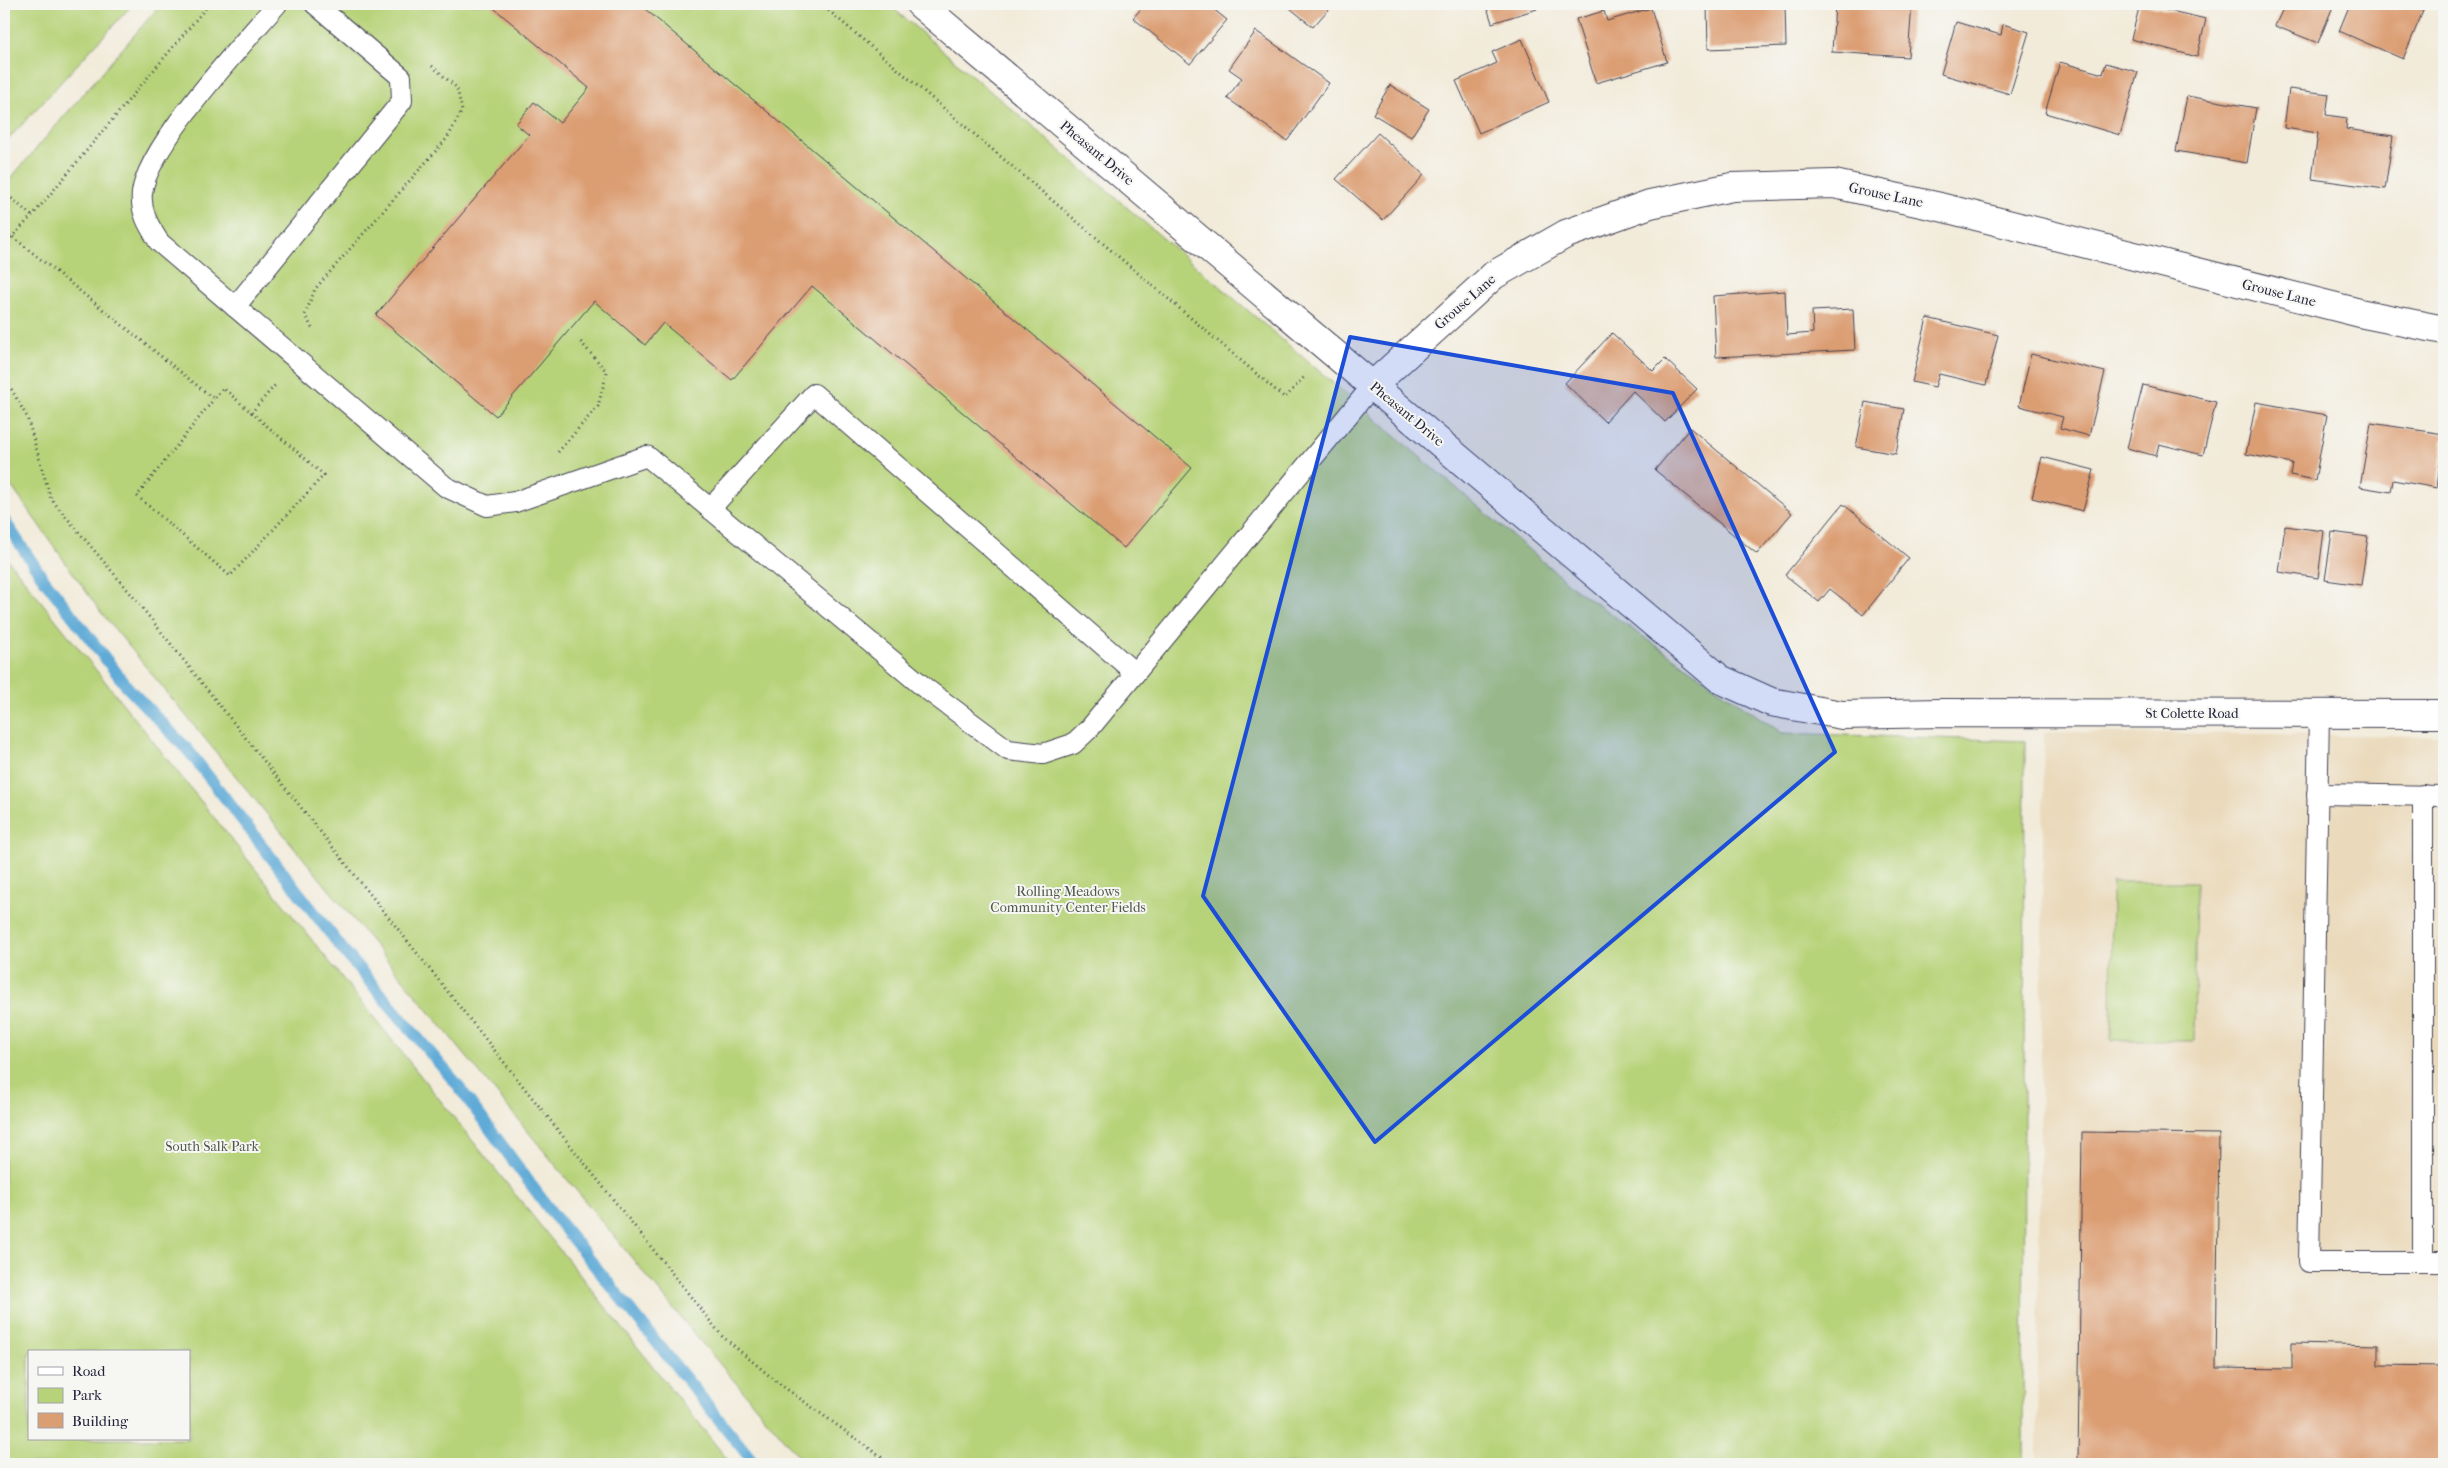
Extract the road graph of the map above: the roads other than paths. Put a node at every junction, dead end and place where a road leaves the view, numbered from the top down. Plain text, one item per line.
1 (277, 4) edge
2 (315, 4) edge
3 (920, 4) edge
4 (235, 307) junction
5 (2444, 330) edge
6 (1373, 385) junction
7 (710, 508) junction
8 (1135, 673) junction
9 (1940, 713) joint
10 (2319, 713) junction
11 (2444, 714) edge
12 (2317, 794) junction
13 (2423, 796) junction
14 (2444, 796) edge
15 (2423, 1262) junction
16 (2444, 1262) edge

1 - 4 lane
2 - 4 lane
3 - 6 street, Pheasant Drive
4 - 7 lane
5 - 6 street, Grouse Lane
6 - 8 lane
6 - 9 street, Pheasant Drive
7 - 8 lane
7 - 8 lane
9 - 10 street, St Colette Road
10 - 11 street, St Colette Road
10 - 12 lane
12 - 13 lane
12 - 15 lane
13 - 14 lane
13 - 15 lane
15 - 16 lane

